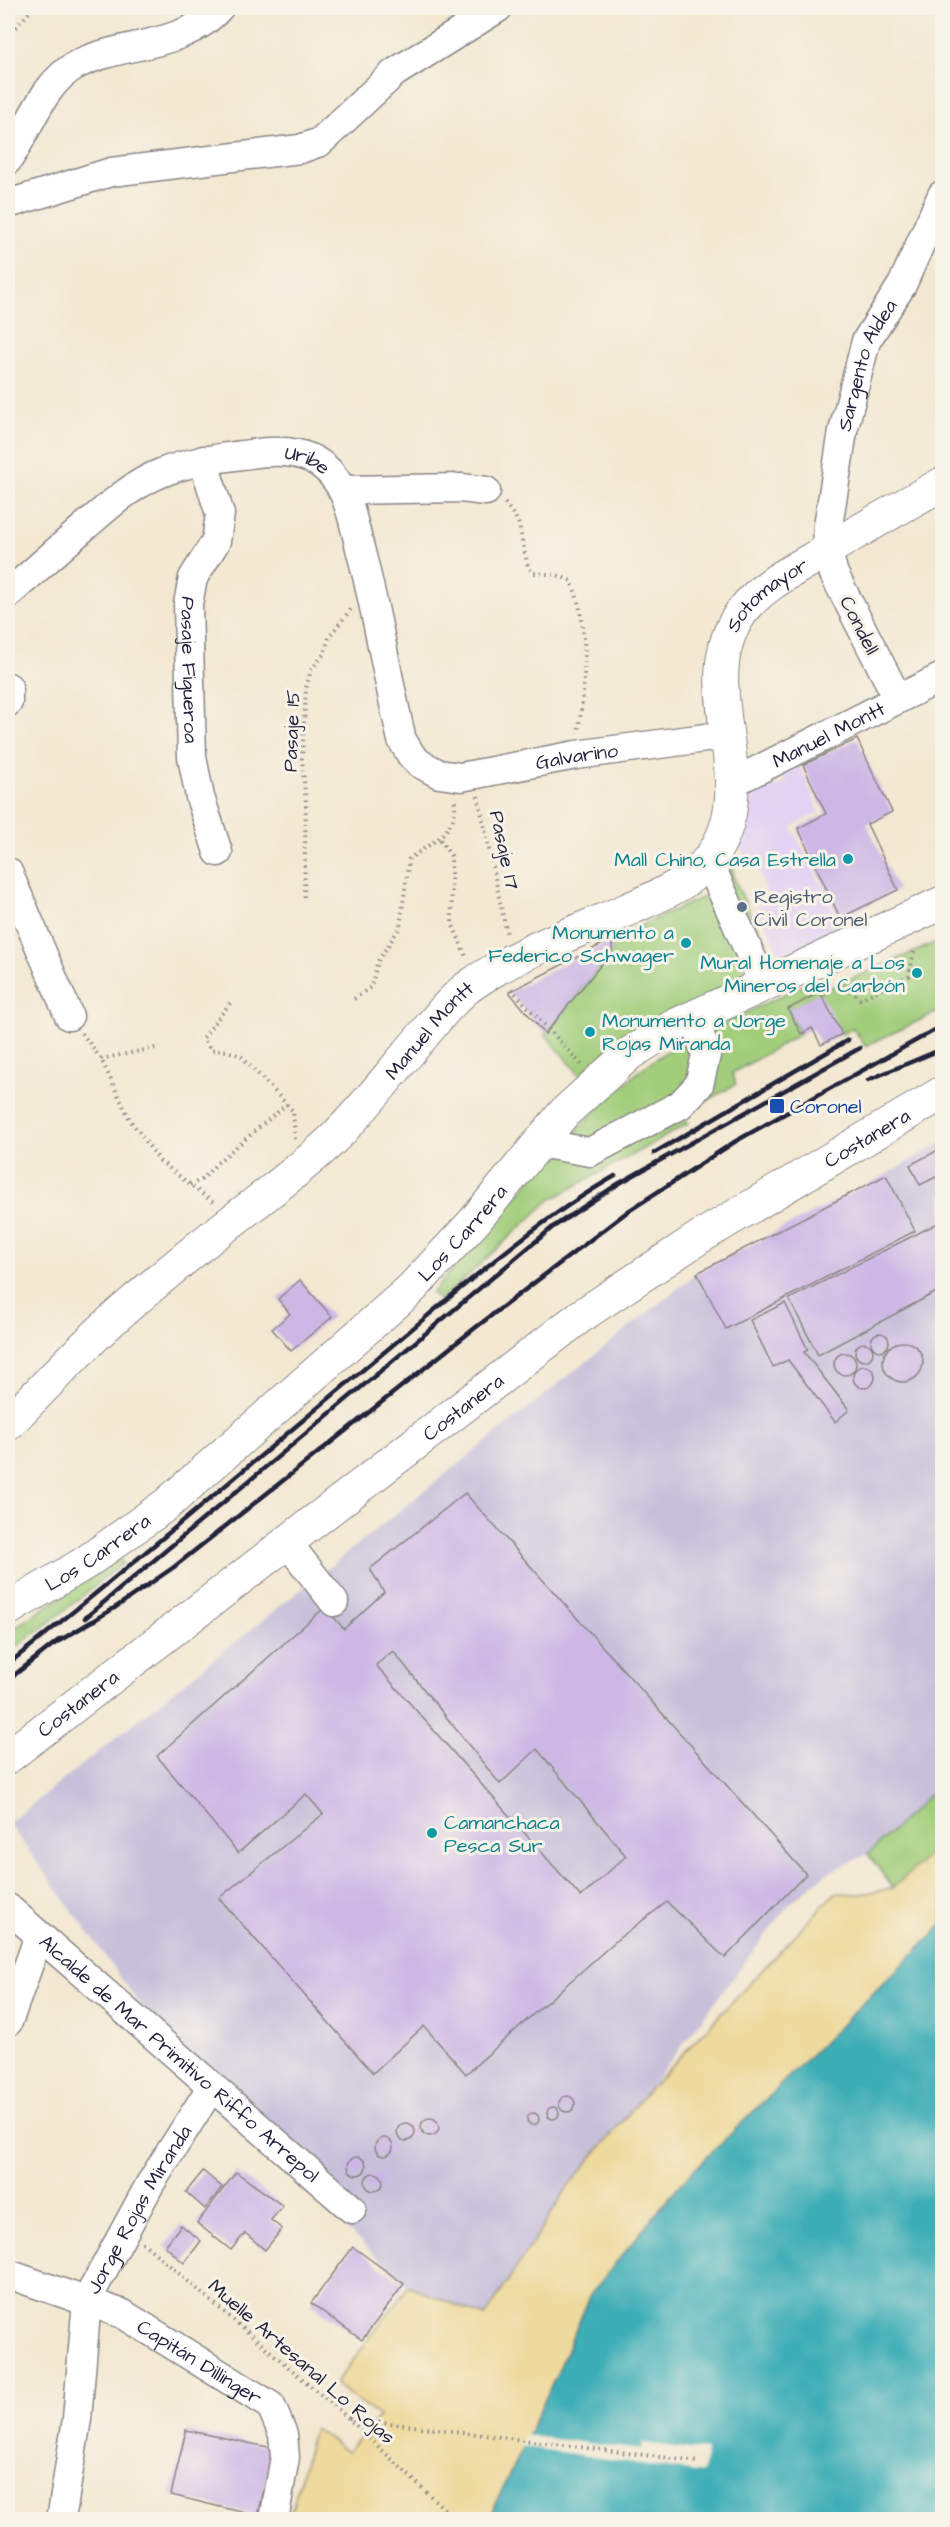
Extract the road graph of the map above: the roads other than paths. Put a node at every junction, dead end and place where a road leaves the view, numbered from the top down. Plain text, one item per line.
1 (219, 8) edge
2 (498, 8) edge
3 (8, 160) edge
4 (942, 195) edge
5 (8, 204) edge
6 (203, 460) junction
7 (942, 484) edge
8 (342, 490) junction
9 (486, 491) road end
10 (827, 549) junction
11 (8, 594) edge
12 (942, 677) edge
13 (8, 687) edge
14 (898, 699) junction
15 (8, 702) edge
16 (728, 735) junction
17 (439, 773) joint
18 (732, 783) junction
19 (218, 852) dead end
20 (708, 860) junction
21 (8, 872) edge
22 (942, 903) edge
23 (764, 985) junction
24 (69, 1016) road end
25 (695, 1017) junction
26 (942, 1093) edge
27 (538, 1143) junction
28 (8, 1424) edge
29 (286, 1541) junction
30 (334, 1602) dead end
31 (8, 1609) edge
32 (8, 1757) edge
33 (8, 1908) edge
34 (39, 1936) junction
35 (8, 2022) edge
36 (212, 2086) junction
37 (352, 2209) dead end
38 (8, 2274) edge
39 (87, 2300) junction
40 (61, 2520) edge
41 (274, 2520) edge

1 - 3 street
2 - 5 street
4 - 10 street, Sargento Aldea
6 - 8 street, Uribe
6 - 11 street, Uribe
6 - 19 street, Pasaje Figueroa
7 - 10 main road, Sotomayor
8 - 9 street
8 - 17 street, Uribe
10 - 14 street, Condell
10 - 16 main road, Sotomayor
12 - 14 street, Manuel Montt
13 - 15 street
14 - 18 street, Manuel Montt
16 - 17 street, Galvarino
16 - 18 main road, Sotomayor
18 - 20 main road, Manuel Montt
20 - 23 street
20 - 28 main road, Manuel Montt
21 - 24 street
22 - 23 main road, Los Carrera
23 - 25 main road, Los Carrera
25 - 27 main road, Los Carrera
25 - 27 street
26 - 29 main road, Costanera
27 - 31 main road, Los Carrera
29 - 30 street
29 - 32 main road, Costanera
33 - 34 street, Alcalde de Mar Primitivo Riffo Arrepol
34 - 35 street
34 - 36 street, Alcalde de Mar Primitivo Riffo Arrepol
36 - 37 street, Alcalde de Mar Primitivo Riffo Arrepol
36 - 39 street, Jorge Rojas Miranda
38 - 39 street, Capitán Dillinger
39 - 40 street, Jorge Rojas Miranda
39 - 41 street, Capitán Dillinger

